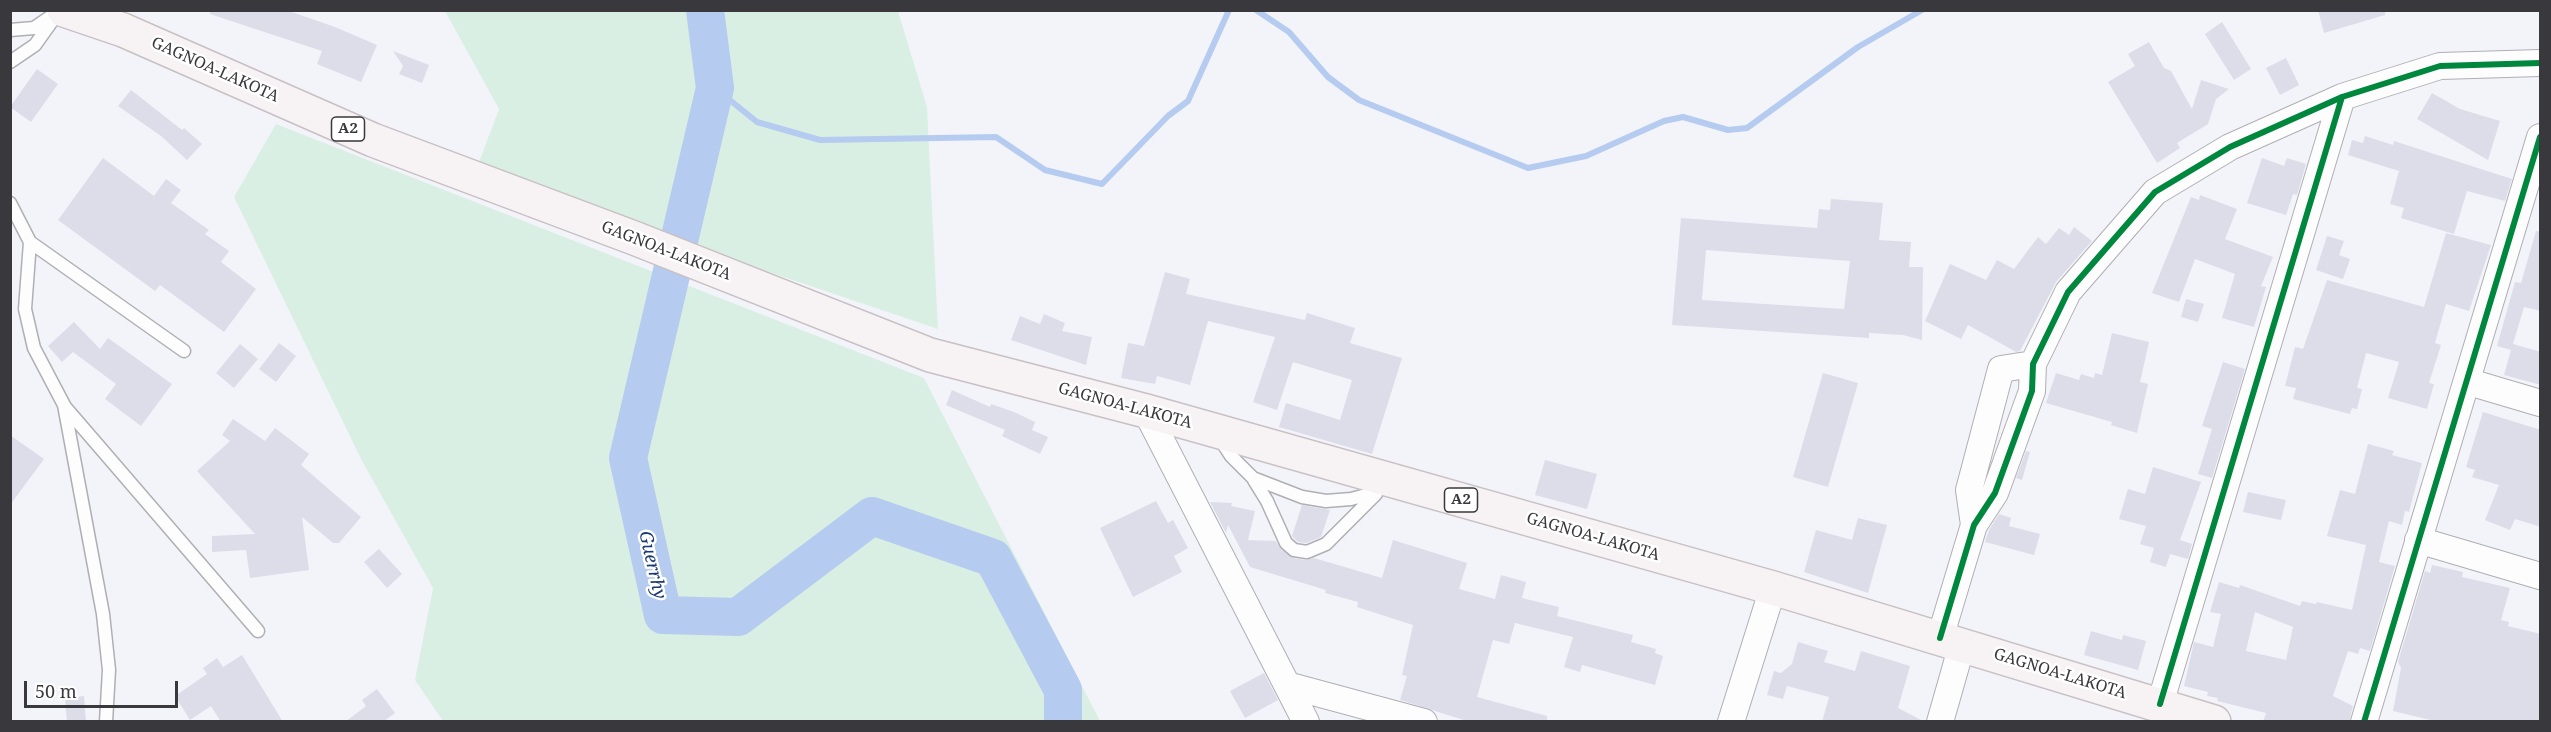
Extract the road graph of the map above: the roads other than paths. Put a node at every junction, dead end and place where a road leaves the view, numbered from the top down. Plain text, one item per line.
1 (68, 11) edge
2 (10, 30) edge
3 (10, 62) edge
4 (2541, 63) edge
5 (2342, 97) junction
6 (2541, 137) edge
7 (10, 203) edge
8 (30, 242) junction
9 (184, 351) dead end
10 (2033, 364) junction
11 (2469, 382) junction
12 (2541, 403) edge
13 (64, 405) junction
14 (1146, 411) junction
15 (1214, 430) junction
16 (1253, 478) junction
17 (1389, 480) junction
18 (1974, 525) junction
19 (2418, 540) junction
20 (2541, 576) edge
21 (1773, 588) junction
22 (258, 631) dead end
23 (1951, 641) junction
24 (1287, 685) junction
25 (2160, 704) junction
26 (106, 722) edge
27 (1306, 722) edge
28 (1424, 722) edge
29 (1731, 722) edge
30 (1940, 722) edge
31 (2214, 722) edge
32 (2364, 722) edge

1 - 2 lane
1 - 3 lane
1 - 14 main road, GAGNOA-LAKOTA / A2
4 - 5 street
5 - 10 street
5 - 25 street
6 - 11 street
7 - 8 lane
8 - 9 lane
8 - 13 lane
10 - 18 street
10 - 18 street
11 - 12 street
11 - 19 street
13 - 22 lane
13 - 26 lane
14 - 15 main road, GAGNOA-LAKOTA / A2
14 - 24 street
15 - 16 lane
15 - 17 main road, GAGNOA-LAKOTA / A2
16 - 17 lane
16 - 17 lane
17 - 21 main road, GAGNOA-LAKOTA / A2
18 - 23 street
19 - 20 street
19 - 32 street
21 - 23 main road, GAGNOA-LAKOTA / A2
21 - 29 street
23 - 25 main road, GAGNOA-LAKOTA / A2
23 - 30 street
24 - 27 street
24 - 28 street
25 - 31 main road, GAGNOA-LAKOTA / A2

